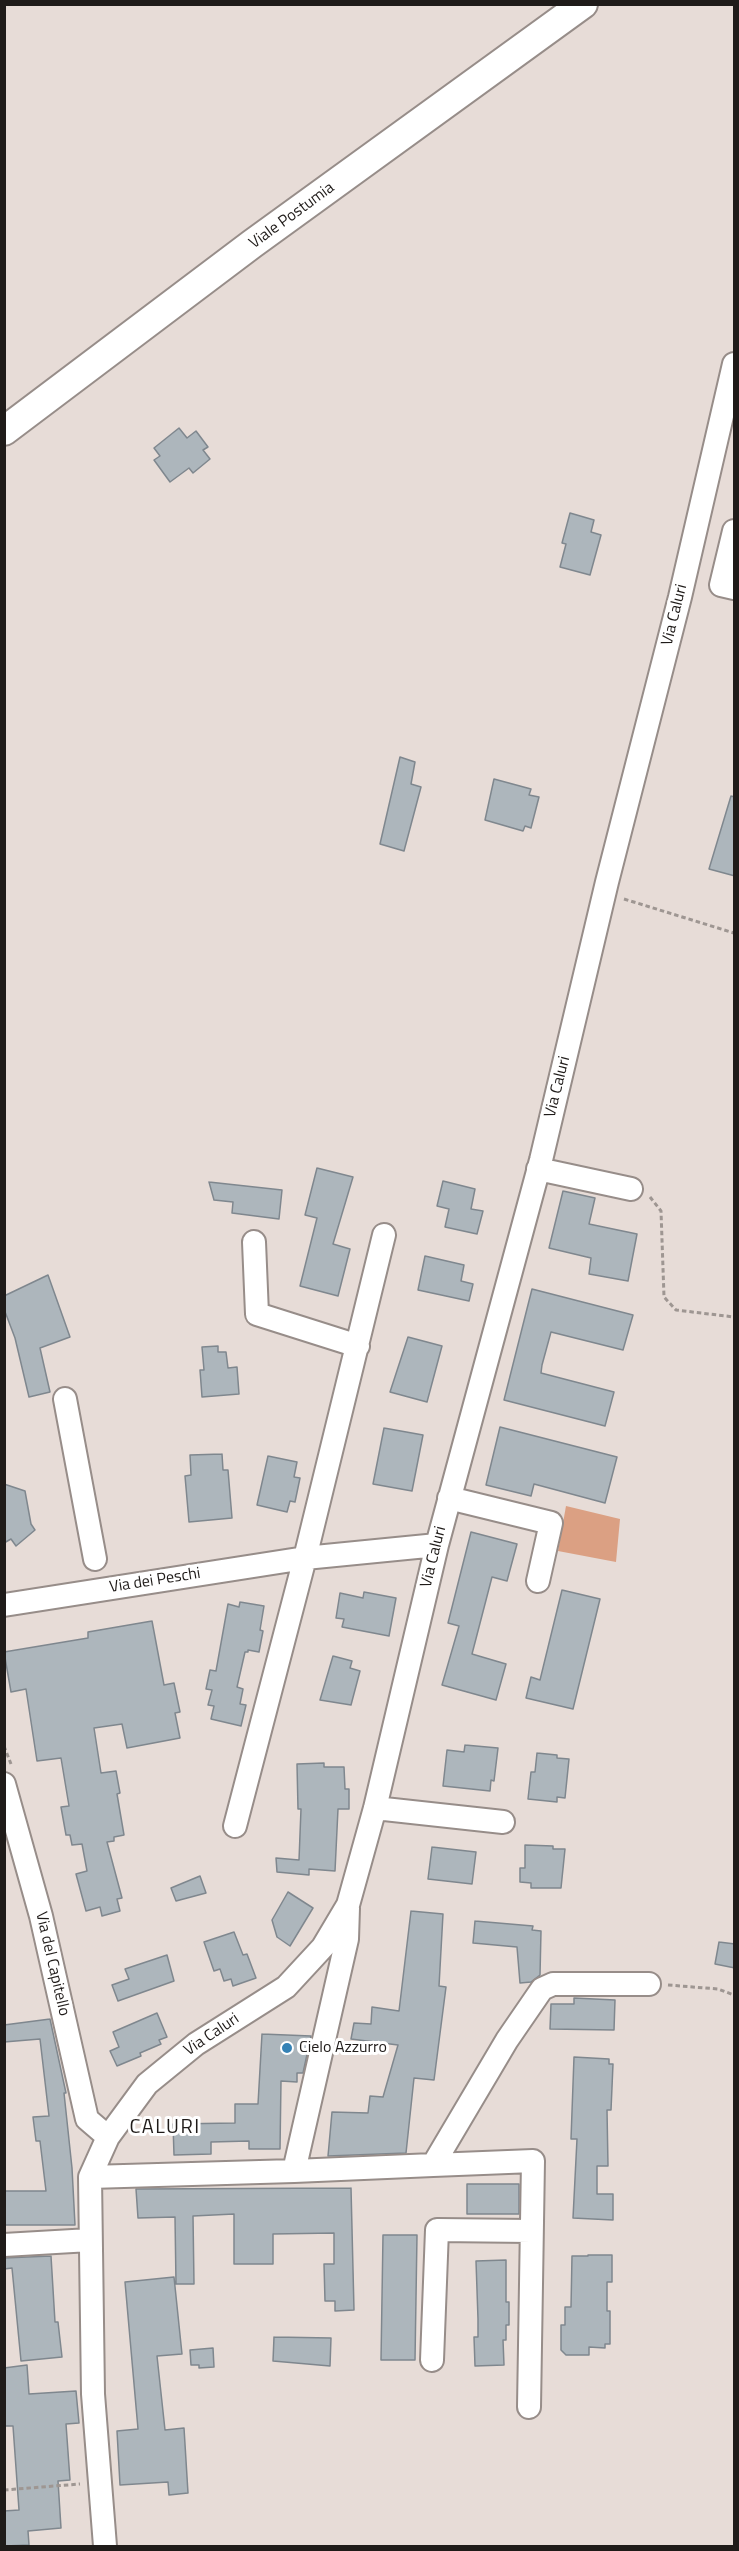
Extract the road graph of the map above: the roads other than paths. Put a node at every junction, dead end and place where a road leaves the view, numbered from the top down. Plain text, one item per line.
1 (583, 4) edge
2 (735, 364) edge
3 (4, 431) edge
4 (735, 531) edge
5 (735, 588) edge
6 (538, 1169) junction
7 (631, 1189) road end
8 (384, 1235) dead end
9 (254, 1242) dead end
10 (358, 1346) junction
11 (65, 1399) dead end
12 (449, 1498) junction
13 (436, 1545) junction
14 (305, 1558) junction
15 (95, 1559) dead end
16 (538, 1581) dead end
17 (4, 1605) edge
18 (4, 1784) edge
19 (375, 1808) junction
20 (503, 1822) dead end
21 (235, 1826) dead end
22 (348, 1905) junction
23 (649, 1983) road end
24 (108, 2137) junction
25 (433, 2165) junction
26 (294, 2171) junction
27 (90, 2176) junction
28 (531, 2231) junction
29 (90, 2240) junction
30 (4, 2245) edge
31 (432, 2360) dead end
32 (529, 2407) dead end
33 (105, 2547) edge

1 - 3 main road, Viale Postumia
2 - 6 street, Via Caluri
4 - 5 street
6 - 7 street
6 - 12 street, Via Caluri
8 - 10 street
9 - 10 street
10 - 14 street
11 - 15 street
12 - 13 street, Via Caluri
12 - 16 street
13 - 14 street, Via dei Peschi
13 - 19 street, Via Caluri
14 - 17 street, Via dei Peschi
14 - 21 street
18 - 24 street, Via del Capitello
19 - 20 street
19 - 22 street, Via Caluri
22 - 24 street, Via Caluri
22 - 26 street, Via Caluri
23 - 25 street
24 - 27 street, Via Caluri
25 - 26 street
25 - 28 street
26 - 27 street
27 - 29 street, Via Caluri
28 - 31 street
28 - 32 street
29 - 30 street
29 - 33 street, Via Caluri

